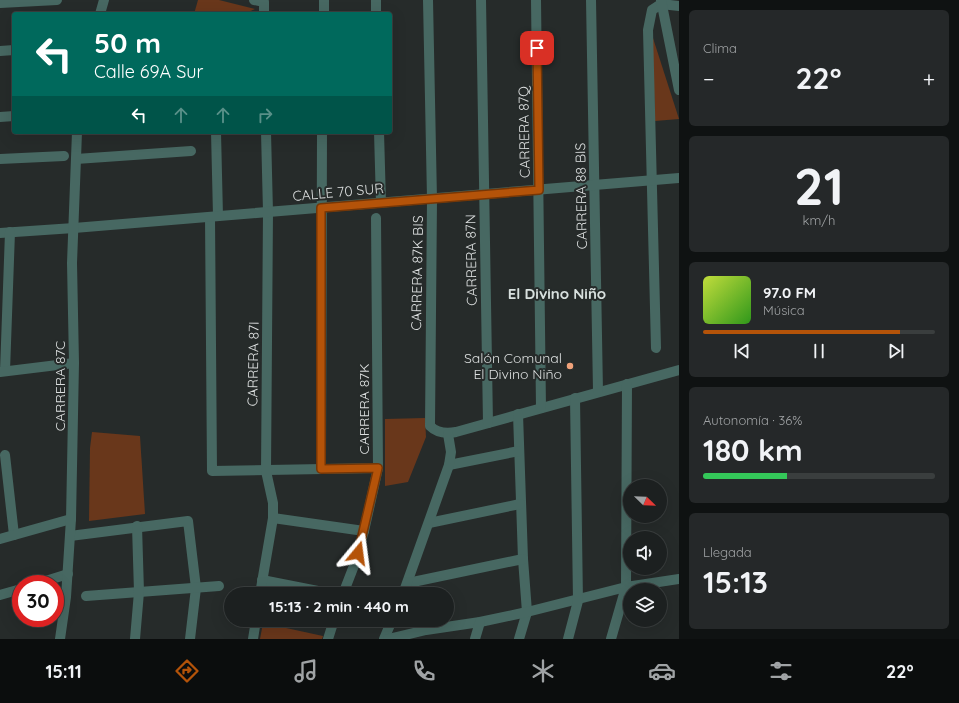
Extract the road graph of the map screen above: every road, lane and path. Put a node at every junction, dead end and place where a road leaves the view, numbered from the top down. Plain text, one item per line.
1 (57, 0) edge
2 (104, 0) edge
3 (324, 0) edge
4 (376, 0) edge
5 (428, 0) edge
6 (481, 0) edge
7 (536, 0) edge
8 (591, 0) edge
9 (259, 1) edge
10 (661, 2) edge
11 (0, 3) edge
12 (679, 6) edge
13 (101, 12) edge
14 (263, 12) edge
15 (324, 12) edge
16 (376, 12) edge
17 (12, 50) edge
18 (0, 51) edge
19 (676, 59) edge
20 (679, 90) edge
21 (12, 116) edge
22 (0, 117) edge
23 (77, 134) edge
24 (216, 134) edge
25 (266, 134) edge
26 (322, 134) edge
27 (379, 134) edge
28 (191, 151) dead end
29 (64, 156) dead end
30 (76, 159) junction
31 (0, 160) edge
32 (679, 178) edge
33 (652, 181) junction
34 (594, 185) junction
35 (539, 190) junction
36 (484, 194) junction
37 (432, 199) junction
38 (381, 203) junction
39 (321, 208) junction
40 (268, 212) junction
41 (214, 217) junction
42 (376, 218) dead end
43 (74, 228) junction
44 (5, 232) edge
45 (656, 348) dead end
46 (74, 363) junction
47 (679, 370) edge
48 (3, 371) edge
49 (627, 384) junction
50 (598, 391) junction
51 (575, 398) junction
52 (541, 408) junction
53 (518, 414) junction
54 (488, 423) junction
55 (448, 434) junction
56 (519, 451) junction
57 (5, 454) dead end
58 (449, 465) junction
59 (378, 468) junction
60 (321, 469) junction
61 (266, 470) junction
62 (4, 483) edge
63 (520, 504) junction
64 (273, 518) junction
65 (71, 519) junction
66 (429, 523) junction
67 (137, 526) junction
68 (364, 531) junction
69 (14, 535) junction
70 (70, 536) junction
71 (0, 539) edge
72 (523, 559) junction
73 (68, 574) junction
74 (64, 575) edge
75 (679, 579) edge
76 (262, 580) junction
77 (408, 583) junction
78 (626, 583) edge
79 (652, 583) edge
80 (219, 586) dead end
81 (261, 587) edge
82 (298, 587) edge
83 (346, 587) edge
84 (407, 587) edge
85 (196, 588) junction
86 (623, 588) edge
87 (12, 592) edge
88 (139, 592) junction
89 (0, 595) edge
90 (86, 596) dead end
91 (623, 598) edge
92 (578, 600) junction
93 (527, 612) junction
94 (480, 622) junction
95 (255, 627) edge
96 (332, 627) edge
97 (389, 627) edge
98 (60, 639) edge
99 (135, 639) edge
100 (190, 639) edge
101 (253, 639) edge
102 (328, 639) edge
103 (384, 639) edge
104 (388, 639) edge
105 (475, 639) edge
106 (519, 639) edge
107 (568, 639) edge
108 (612, 639) edge

1 - 11 street
2 - 13 street
3 - 15 street
4 - 16 street
5 - 37 street, CARRERA 87K BIS
6 - 36 street, CARRERA 87N
7 - 35 street, CARRERA 87Q
8 - 34 street, CARRERA 88 BIS
9 - 14 street
10 - 12 street
10 - 19 street
10 - 33 street
17 - 18 street
19 - 20 street
21 - 22 street
23 - 30 street, CARRERA 87C
24 - 41 street
25 - 40 street, CARRERA 87I
26 - 39 street
27 - 38 street
28 - 30 street
29 - 31 street
30 - 43 street, CARRERA 87C
32 - 33 street, CALLE 70 SUR
33 - 34 street, CALLE 70 SUR
33 - 45 street
34 - 35 street, CALLE 70 SUR
34 - 50 street, CARRERA 88 BIS
35 - 36 street, CALLE 70 SUR
35 - 52 street, CARRERA 87Q
36 - 37 street, CALLE 70 SUR
36 - 54 street, CARRERA 87N
37 - 38 street, CALLE 70 SUR
37 - 55 street, CARRERA 87K BIS
38 - 39 street, CALLE 70 SUR
39 - 40 street, CALLE 70 SUR
39 - 60 street
40 - 41 street, CALLE 70 SUR
40 - 61 street, CARRERA 87I
41 - 43 street, CALLE 70 SUR
41 - 61 street
42 - 59 street, CARRERA 87K
43 - 44 street, CALLE 70 SUR
43 - 46 street, CARRERA 87C
44 - 48 street
46 - 48 street
46 - 65 street, CARRERA 87C
47 - 49 street
49 - 50 street
49 - 78 street
50 - 51 street
51 - 52 street
51 - 92 street
52 - 53 street
53 - 54 street
53 - 56 street
54 - 55 street
55 - 58 street
56 - 58 street
56 - 63 street
57 - 62 street
58 - 66 street
59 - 60 street
59 - 68 street, CARRERA 87K
60 - 61 street
61 - 64 street, CARRERA 87I
62 - 69 street
63 - 66 street
63 - 72 street
64 - 68 street
64 - 76 street, CARRERA 87I
65 - 69 street
65 - 70 street, CARRERA 87C
66 - 77 street
67 - 70 street
67 - 85 street
67 - 88 street
68 - 83 street, CARRERA 87K
69 - 71 street
70 - 73 street, CARRERA 87C
72 - 77 street
72 - 93 street
73 - 74 street
73 - 98 street, CARRERA 87C
75 - 79 street
76 - 81 street, CARRERA 87I
76 - 82 street
77 - 84 street
80 - 85 street
85 - 88 street
85 - 100 street
86 - 92 street
87 - 89 street
88 - 90 street
88 - 99 street
91 - 108 street
92 - 93 street
92 - 107 street
93 - 94 street
93 - 106 street
94 - 104 street
94 - 105 street
95 - 101 street
96 - 102 street
97 - 103 street

